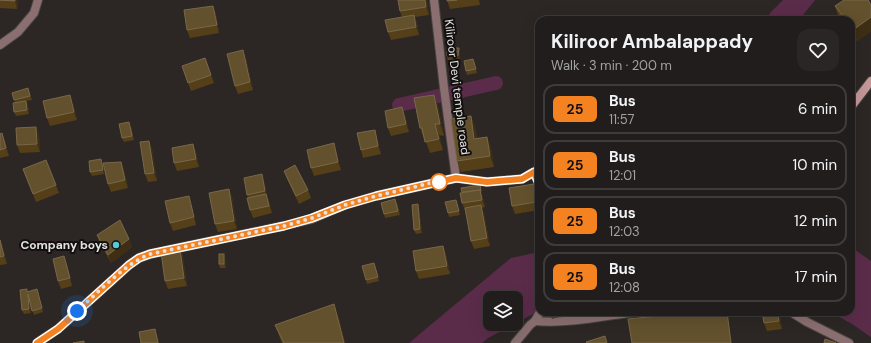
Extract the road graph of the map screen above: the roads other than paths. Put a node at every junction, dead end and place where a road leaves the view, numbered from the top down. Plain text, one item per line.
1 (38, 0) edge
2 (434, 0) edge
3 (0, 45) edge
4 (871, 80) edge
5 (855, 102) edge
6 (535, 172) edge
7 (456, 178) junction
8 (538, 316) edge
9 (606, 316) edge
10 (797, 316) edge
11 (37, 343) edge
12 (515, 343) edge
13 (849, 343) edge

1 - 3 street
2 - 7 street, Kiliroor Devi temple road
4 - 5 main road
6 - 7 main road
7 - 11 main road
8 - 9 street
8 - 12 street
10 - 13 street

